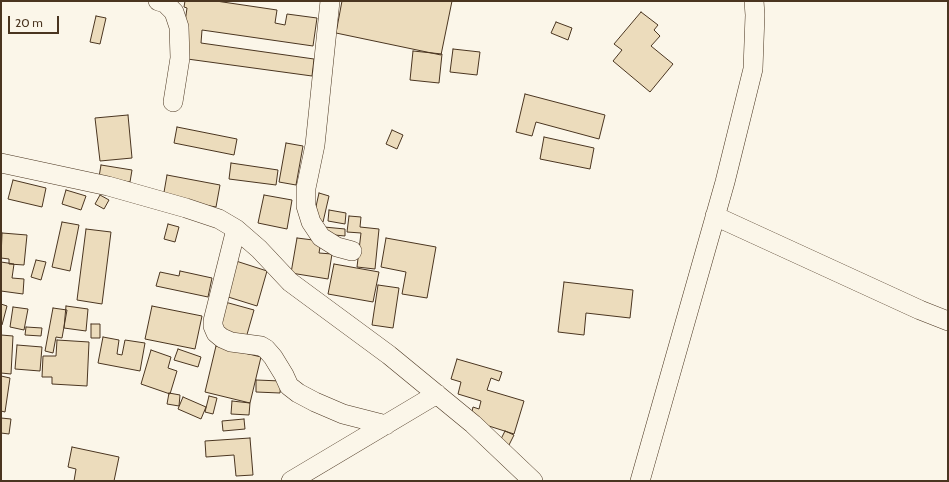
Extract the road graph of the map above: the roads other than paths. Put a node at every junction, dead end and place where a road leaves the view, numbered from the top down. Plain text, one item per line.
1 (158, 1) edge
2 (330, 1) edge
3 (754, 1) edge
4 (173, 102) dead end
5 (1, 163) edge
6 (715, 216) junction
7 (236, 229) junction
8 (352, 251) dead end
9 (948, 321) edge
10 (437, 394) junction
11 (386, 425) junction
12 (291, 481) edge
13 (533, 481) edge
14 (640, 481) edge

1 - 4 street
2 - 8 street
3 - 6 street
5 - 7 street
6 - 9 street
6 - 14 street
7 - 10 street
7 - 11 street
10 - 11 street
10 - 13 street
11 - 12 street

